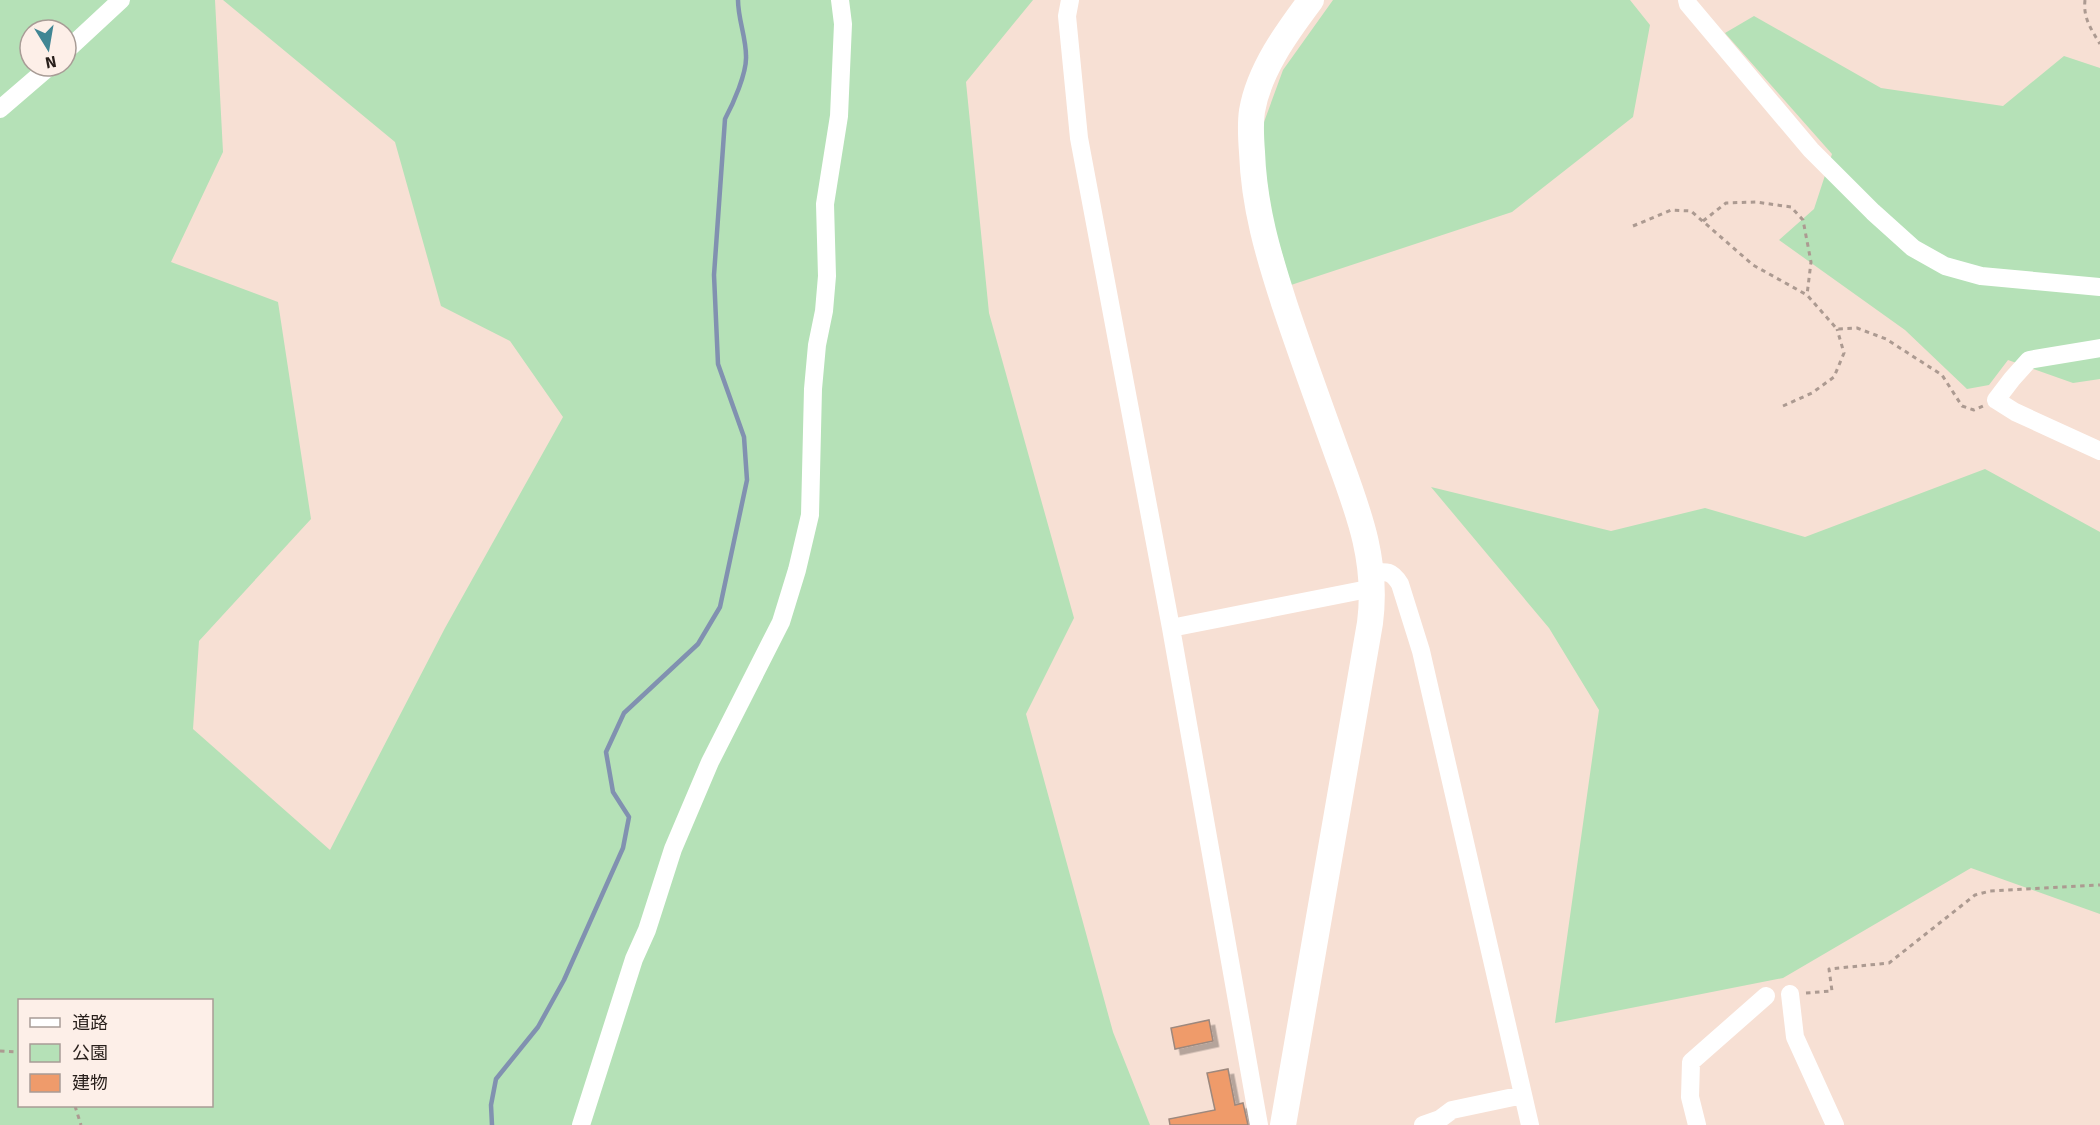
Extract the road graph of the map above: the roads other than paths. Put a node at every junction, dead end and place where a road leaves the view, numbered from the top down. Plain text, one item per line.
1 (121, 0) edge
2 (840, 0) edge
3 (1070, 0) edge
4 (1311, 0) edge
5 (1687, 0) edge
6 (78, 40) edge
7 (36, 78) edge
8 (0, 110) edge
9 (2100, 287) edge
10 (2100, 348) edge
11 (2100, 451) edge
12 (1373, 580) junction
13 (1171, 628) junction
14 (1790, 994) road end
15 (1766, 996) dead end
16 (1523, 1095) junction
17 (582, 1124) edge
18 (1259, 1125) edge
19 (1283, 1125) edge
20 (1423, 1125) edge
21 (1530, 1125) edge
22 (1697, 1125) edge
23 (1835, 1125) edge

1 - 6 street
2 - 17 street
3 - 13 street
4 - 12 street
5 - 9 street
7 - 8 street
10 - 11 street
12 - 13 street
12 - 16 street
12 - 19 street
13 - 18 street
14 - 23 street
15 - 22 street
16 - 20 street
16 - 21 street

